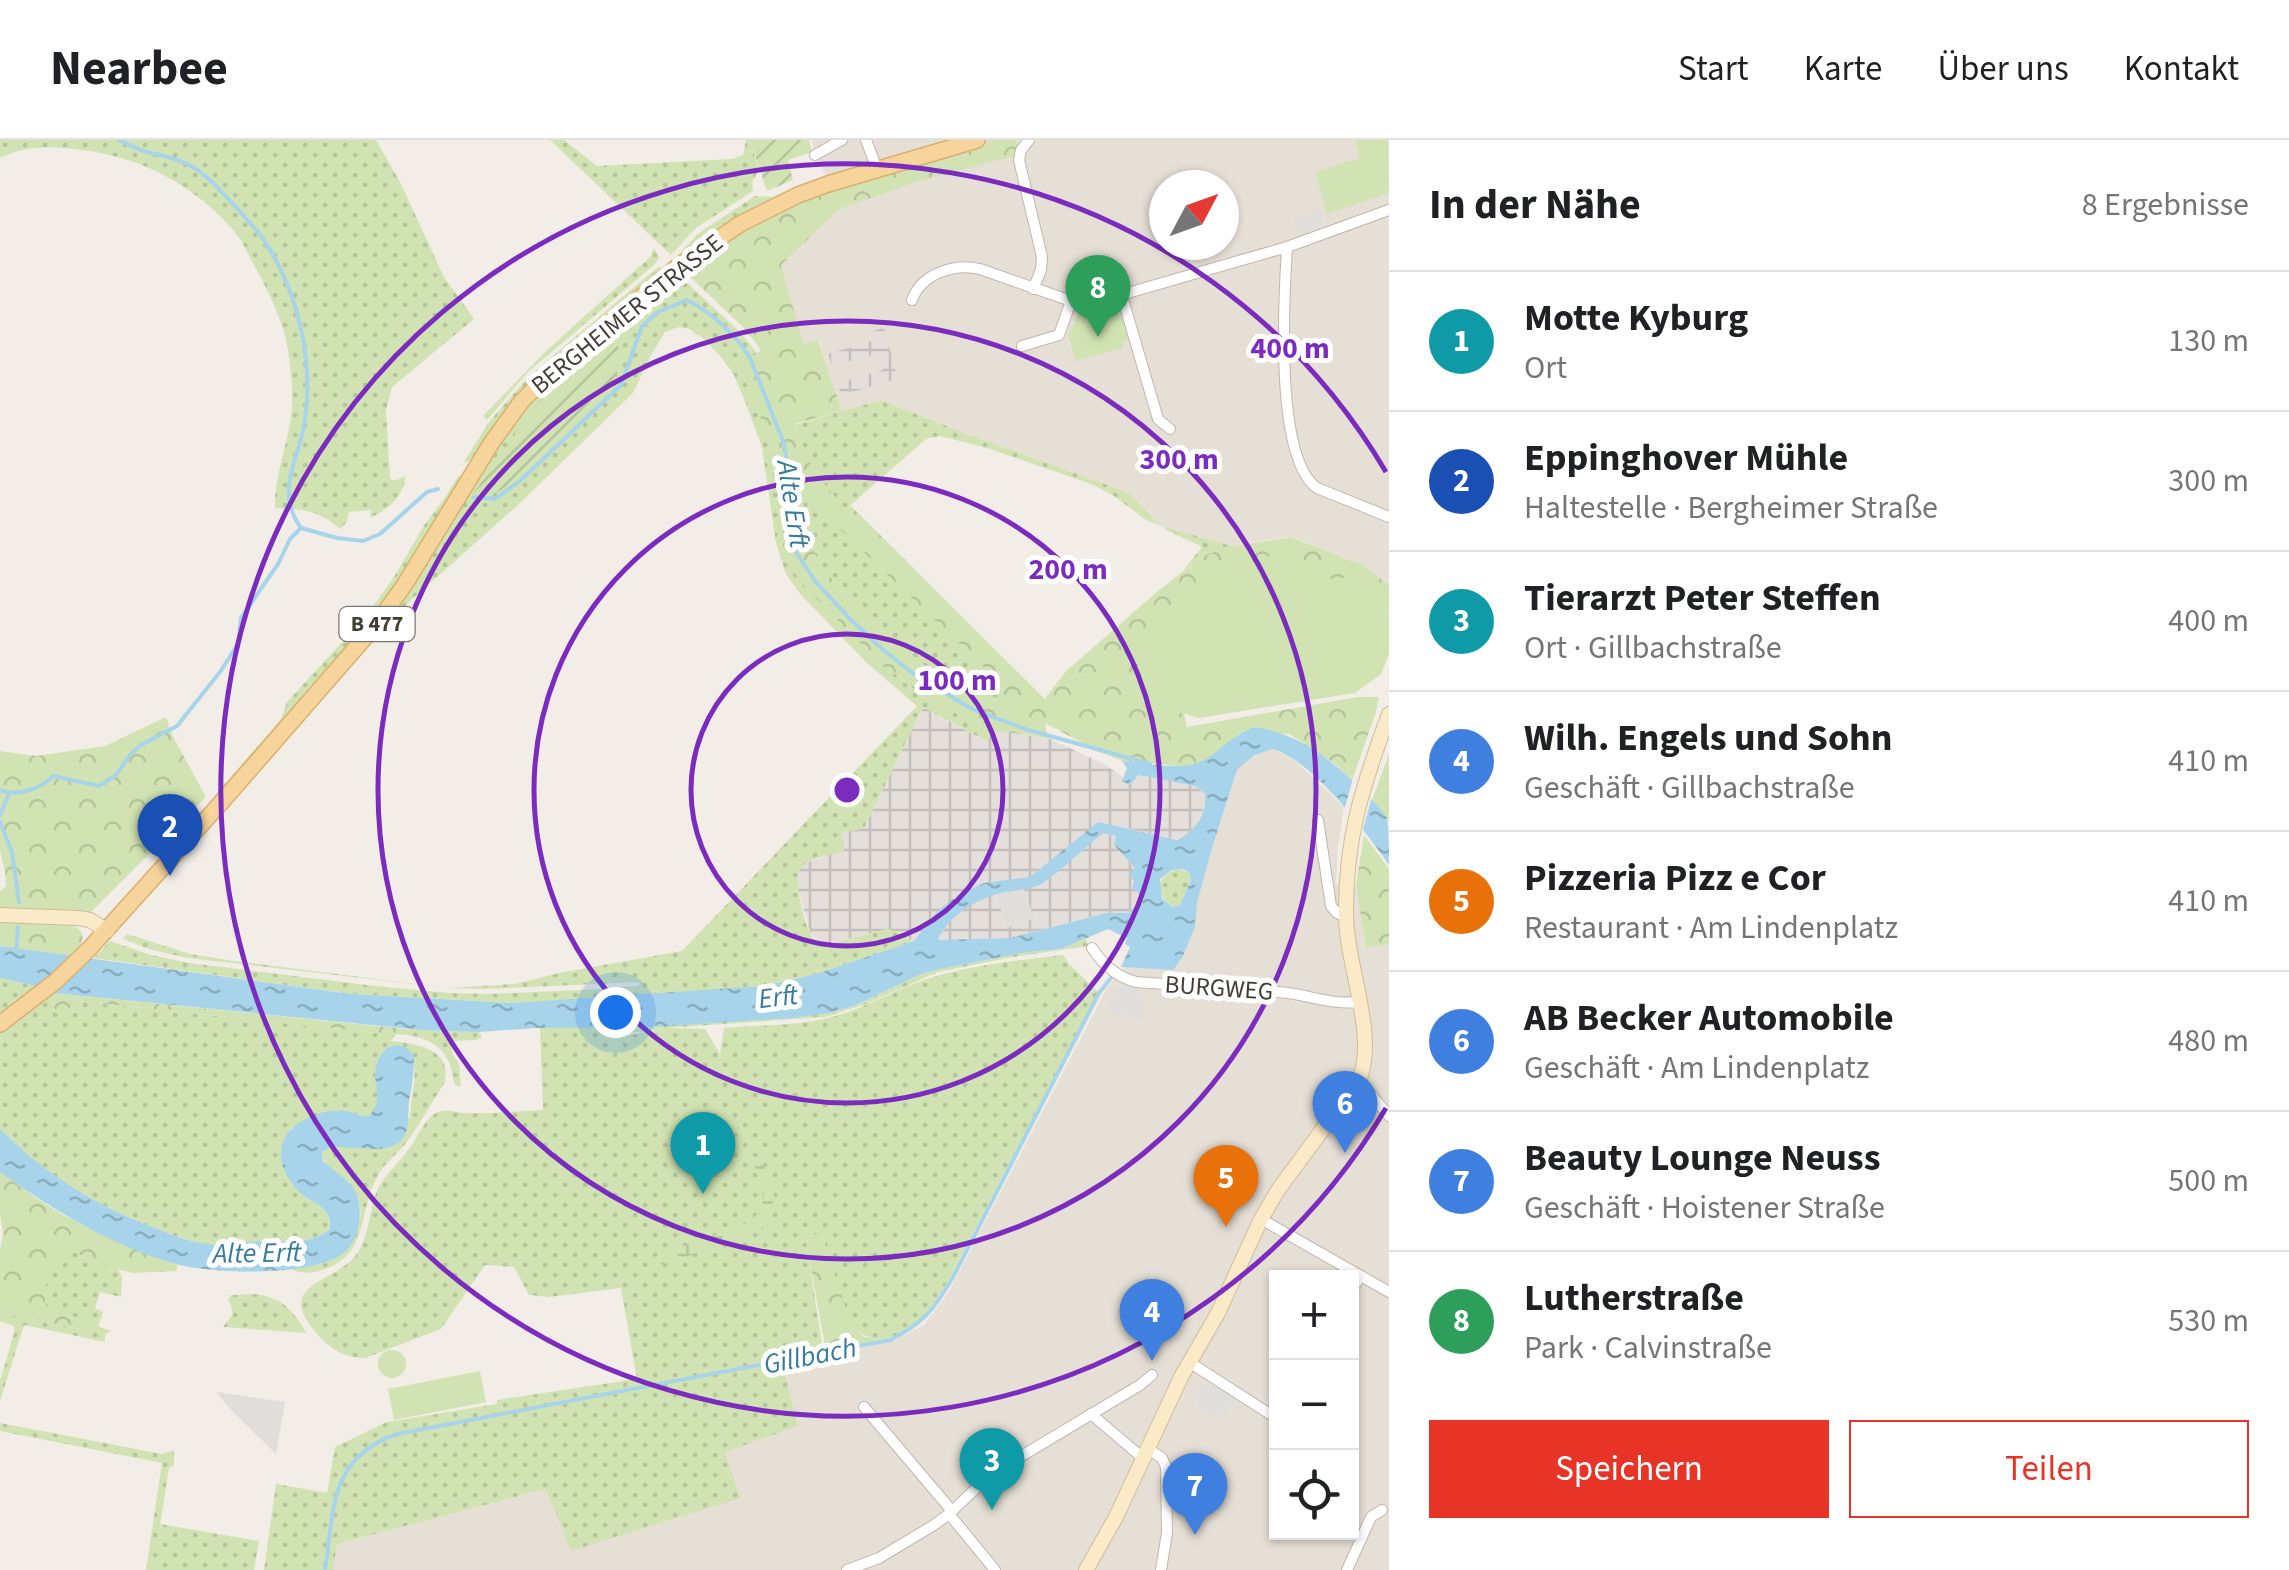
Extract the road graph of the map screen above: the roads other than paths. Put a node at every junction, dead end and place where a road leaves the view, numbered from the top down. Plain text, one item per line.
1 (842, 140) edge
2 (866, 140) edge
3 (977, 140) edge
4 (1029, 140) edge
5 (815, 155) dead end
6 (877, 169) junction
7 (1389, 210) edge
8 (1288, 246) junction
9 (1033, 289) junction
10 (1122, 296) junction
11 (912, 300) dead end
12 (1071, 301) junction
13 (1022, 346) dead end
14 (1170, 429) dead end
15 (1389, 518) edge
16 (1389, 714) edge
17 (1318, 820) dead end
18 (0, 916) edge
19 (1346, 917) junction
20 (106, 931) junction
21 (1092, 948) dead end
22 (1358, 1002) junction
23 (0, 1024) edge
24 (1359, 1080) junction
25 (1389, 1116) edge
26 (1261, 1219) junction
27 (1361, 1276) junction
28 (1359, 1279) edge
29 (1389, 1292) edge
30 (1189, 1362) junction
31 (1152, 1375) dead end
32 (864, 1407) dead end
33 (1269, 1413) edge
34 (1091, 1414) junction
35 (1146, 1454) junction
36 (1382, 1510) dead end
37 (951, 1512) junction
38 (847, 1570) edge
39 (995, 1570) edge
40 (1086, 1570) edge
41 (1161, 1570) edge
42 (1347, 1570) edge

1 - 5 street
2 - 6 street
3 - 6 main road, BERGHEIMER STRASSE / B 477
4 - 9 street
6 - 20 main road, BERGHEIMER STRASSE / B 477
7 - 8 street
8 - 10 street
8 - 15 street
9 - 11 street
9 - 12 street
10 - 12 street
10 - 14 street
12 - 13 street
16 - 19 main road
17 - 19 street
18 - 20 main road
19 - 22 main road
20 - 23 main road, BERGHEIMER STRASSE / B 477
21 - 22 street, BURGWEG
22 - 24 main road
24 - 25 street
24 - 26 main road
26 - 27 street
26 - 30 main road
27 - 28 street
27 - 29 street
30 - 33 street
30 - 35 main road
31 - 34 street
32 - 37 street
34 - 35 street
34 - 37 street
35 - 40 main road
35 - 41 street
36 - 42 street
37 - 38 street
37 - 39 street

